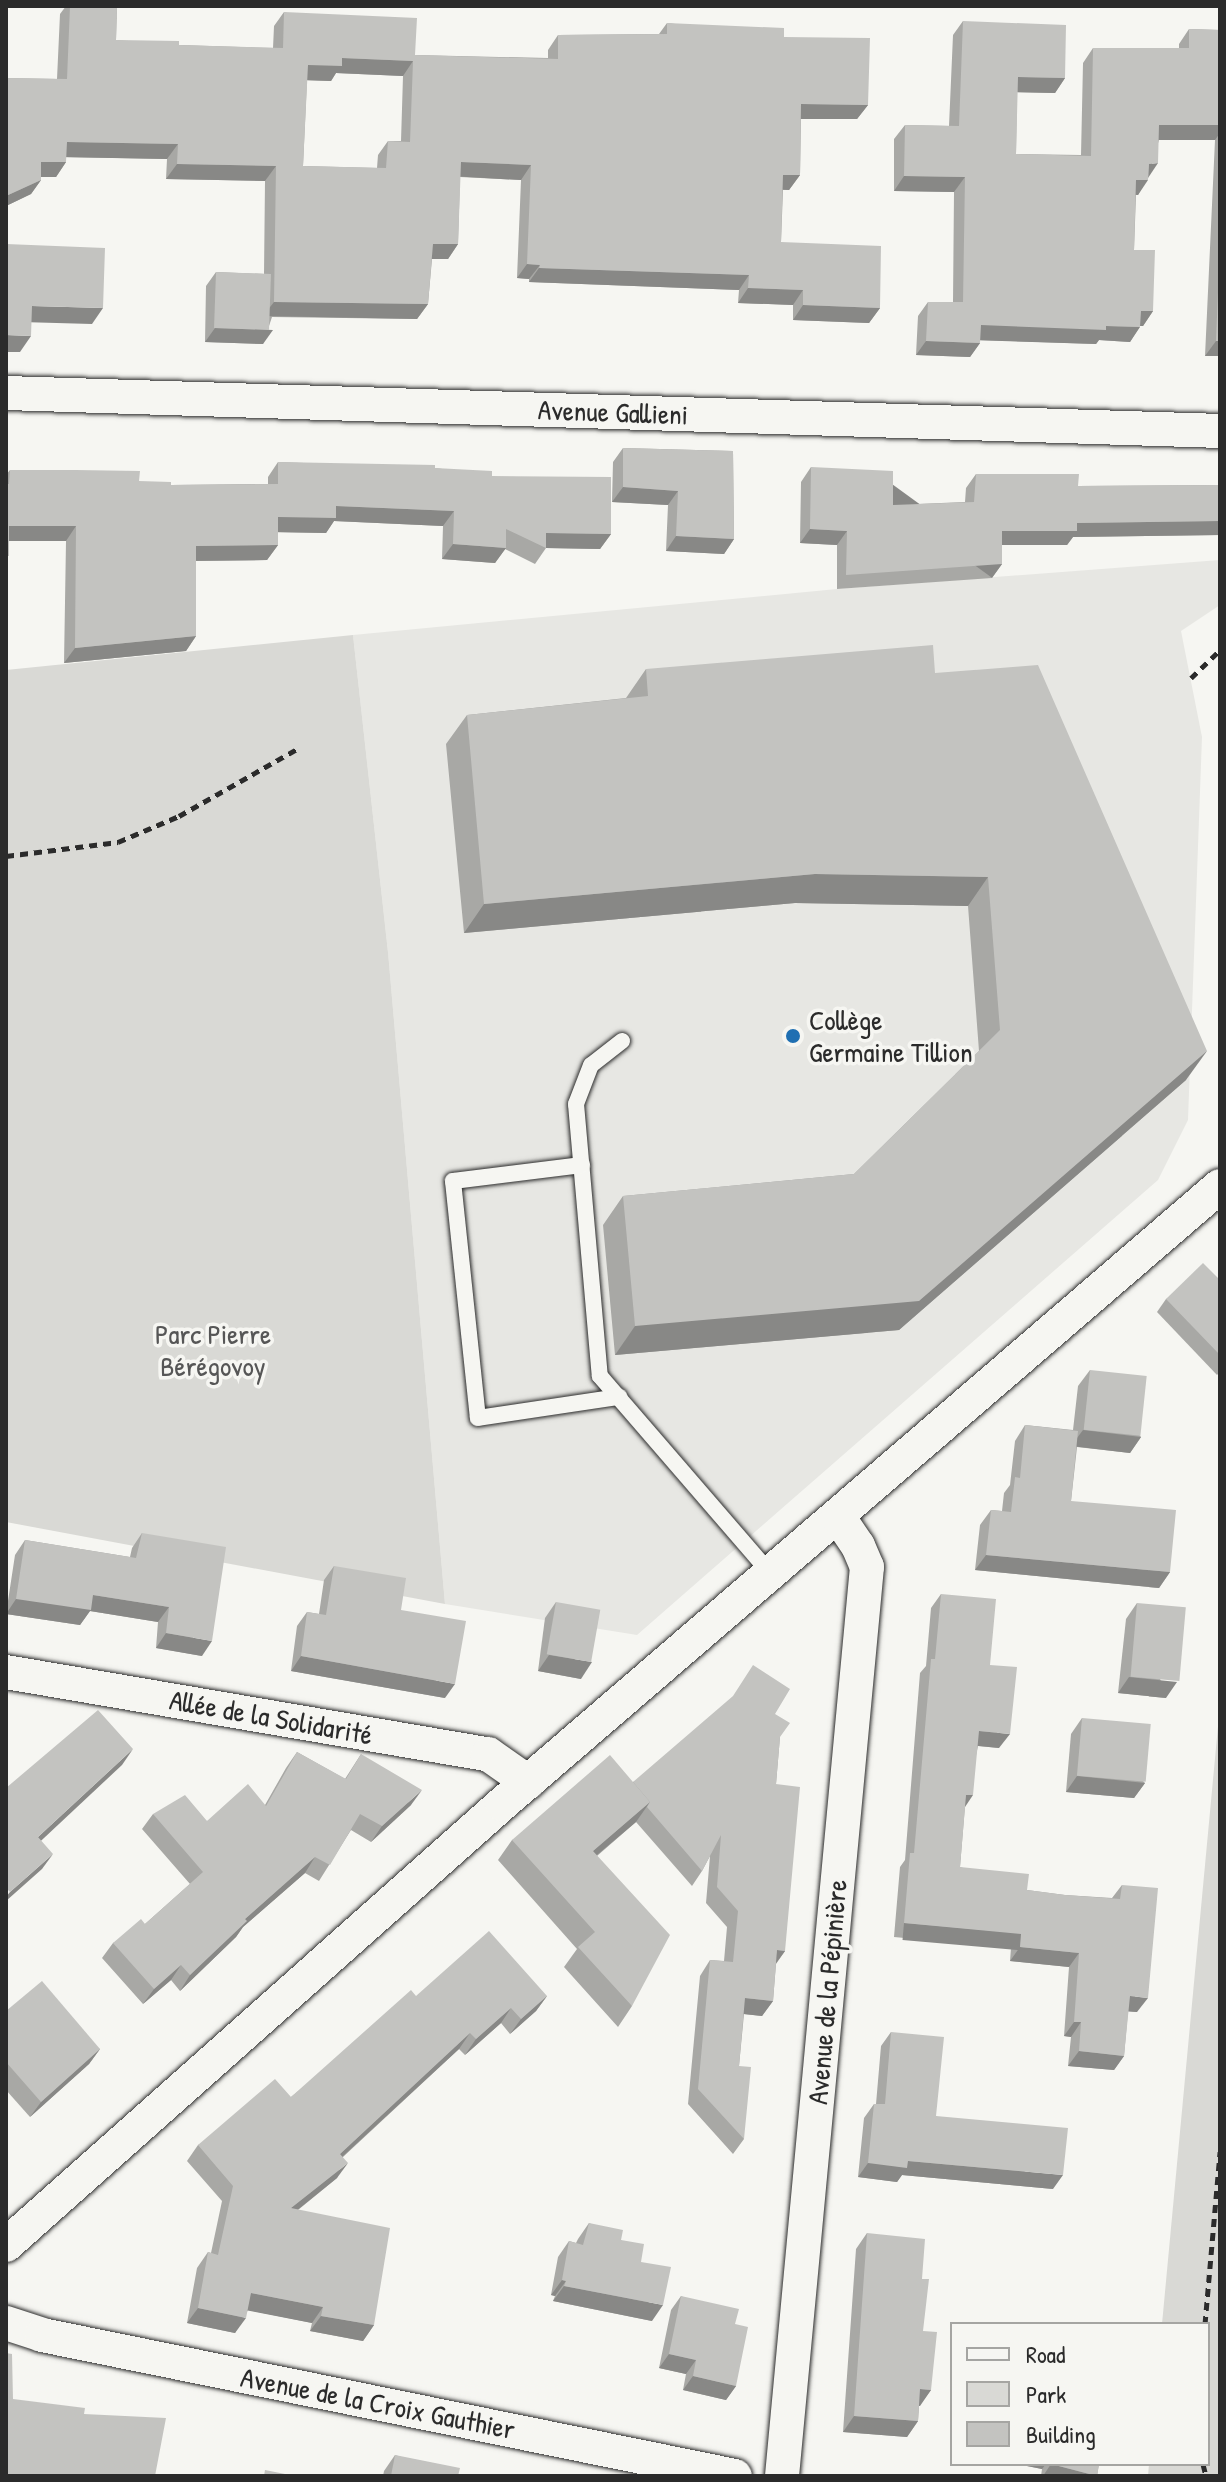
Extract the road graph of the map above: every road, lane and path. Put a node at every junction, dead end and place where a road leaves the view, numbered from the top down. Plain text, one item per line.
1 (6, 393) edge
2 (1220, 431) edge
3 (1220, 650) edge
4 (1191, 678) dead end
5 (297, 749) dead end
6 (6, 856) edge
7 (622, 1041) dead end
8 (582, 1165) junction
9 (1220, 1186) edge
10 (619, 1397) junction
11 (838, 1516) junction
12 (770, 1573) junction
13 (6, 1672) edge
14 (528, 1782) junction
15 (1220, 2152) edge
16 (7, 2246) edge
17 (11, 2319) edge
18 (1205, 2322) edge
19 (735, 2476) edge
20 (782, 2476) edge

1 - 2 street, Avenue Gallieni
3 - 4 path
5 - 6 path
7 - 8 lane
8 - 10 lane
8 - 10 lane
9 - 11 street
10 - 12 lane
11 - 12 street
11 - 20 street, Avenue de la Pépinière
12 - 14 street
13 - 14 street, Allée de la Solidarité
14 - 16 street
15 - 18 path
17 - 19 street, Avenue de la Croix Gauthier

